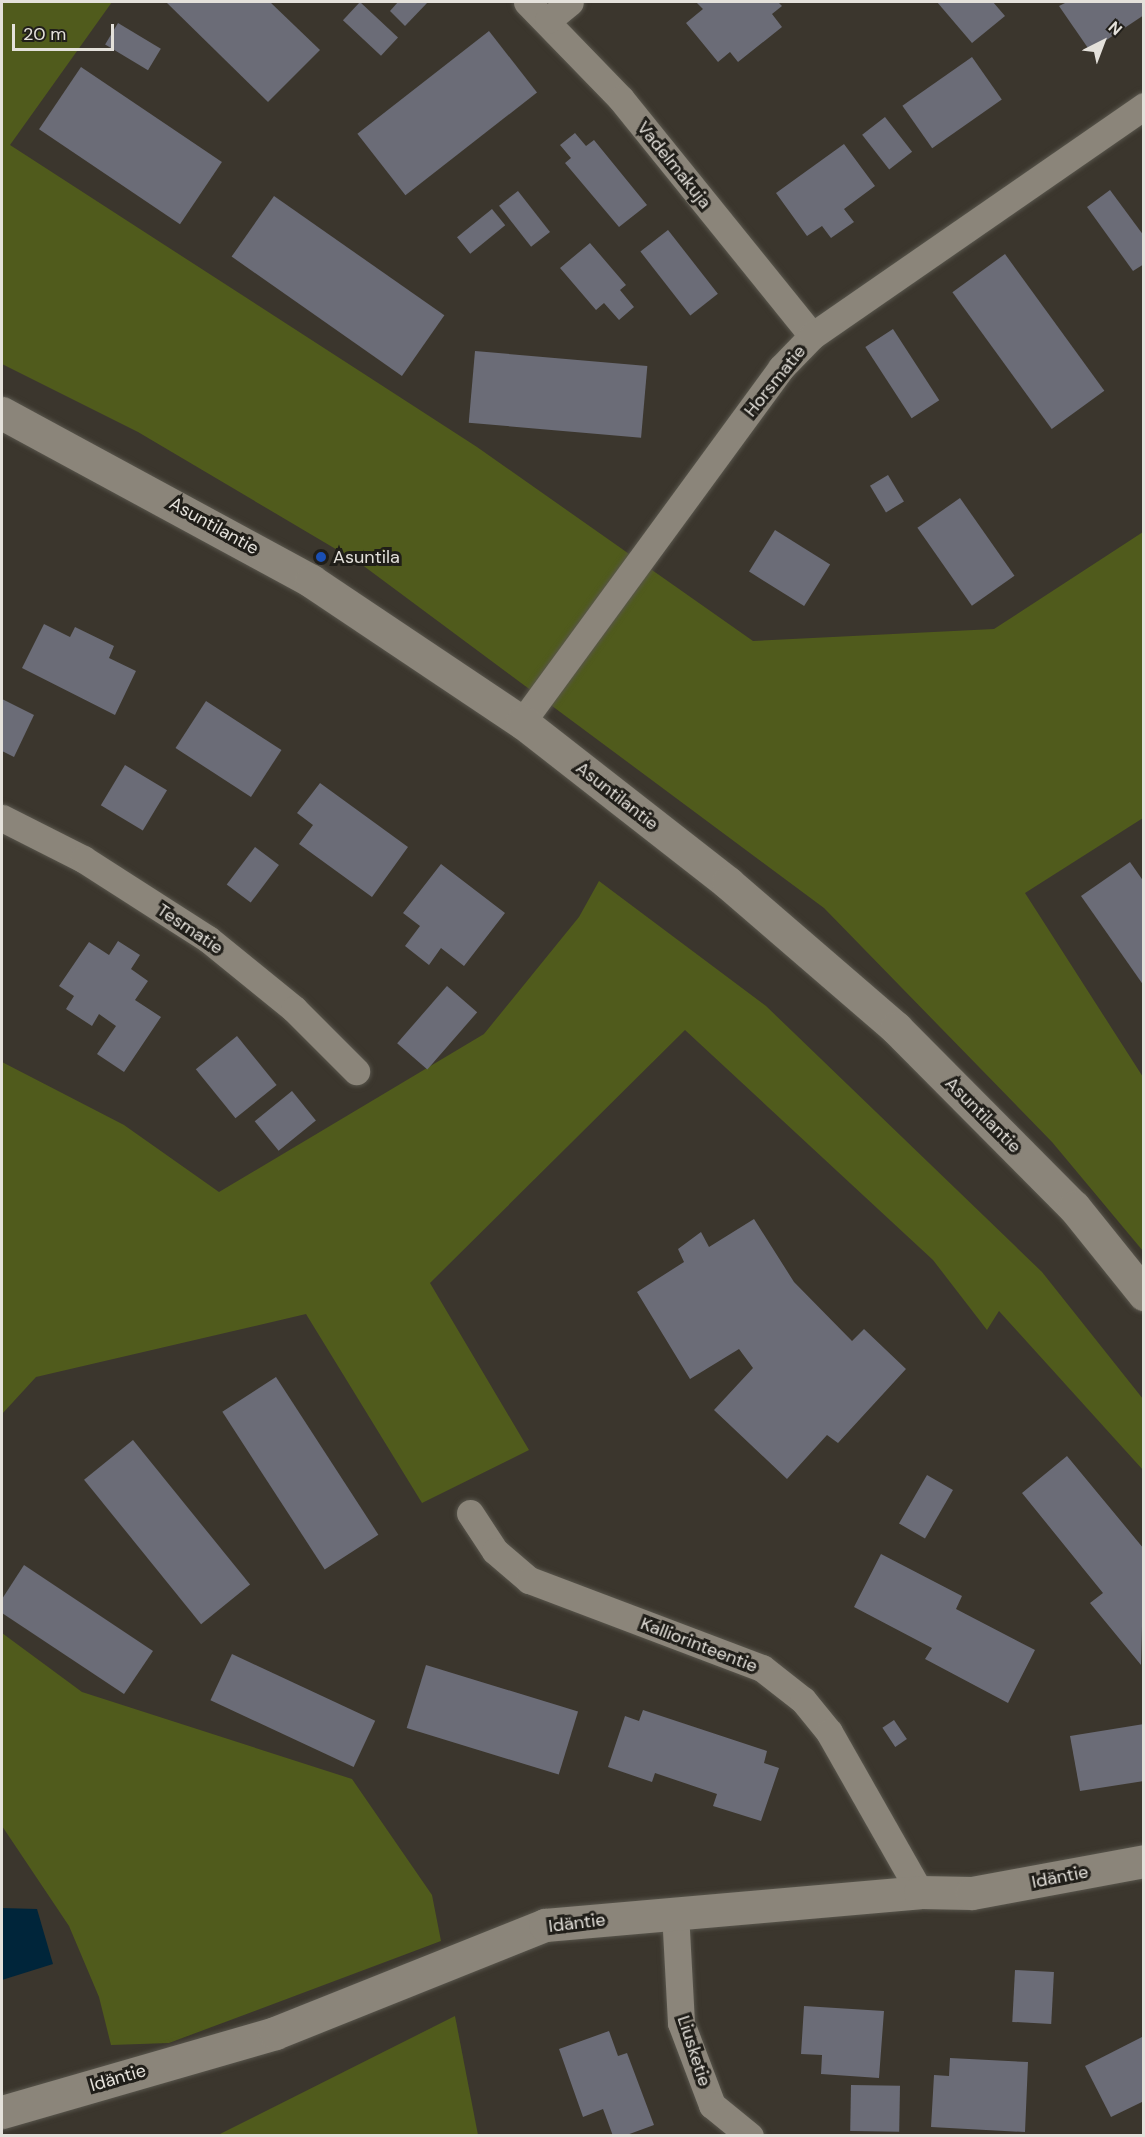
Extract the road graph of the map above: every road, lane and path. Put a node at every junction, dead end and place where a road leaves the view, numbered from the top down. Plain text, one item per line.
1 (527, 2) edge
2 (570, 2) edge
3 (548, 20) junction
4 (1143, 106) edge
5 (812, 336) junction
6 (2, 413) edge
7 (522, 722) junction
8 (2, 818) edge
9 (356, 1071) dead end
10 (1143, 1294) edge
11 (470, 1513) dead end
12 (1143, 1861) edge
13 (920, 1892) junction
14 (675, 1912) junction
15 (2, 2112) edge
16 (750, 2136) edge

1 - 3 street, Vadelmakuja
2 - 3 street
3 - 5 street, Vadelmakuja
4 - 5 street, Horsmatie
5 - 7 street, Horsmatie
6 - 7 street, Asuntilantie
7 - 10 street, Asuntilantie
8 - 9 street, Tesmatie
11 - 13 street, Kalliorinteentie
12 - 13 street, Idäntie
13 - 14 street, Idäntie
14 - 15 street, Idäntie
14 - 16 street, Liusketie

